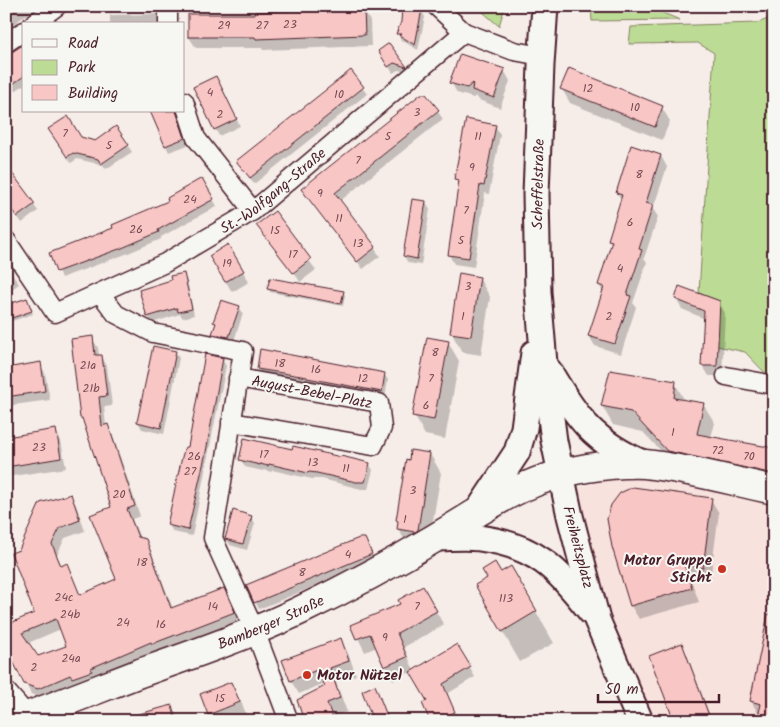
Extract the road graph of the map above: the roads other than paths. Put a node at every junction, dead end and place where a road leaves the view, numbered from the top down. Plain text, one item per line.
1 (57, 6) edge
2 (168, 6) edge
3 (436, 6) edge
4 (545, 12) edge
5 (36, 22) edge
6 (168, 22) edge
7 (22, 32) edge
8 (464, 32) junction
9 (6, 43) edge
10 (541, 56) junction
11 (185, 104) edge
12 (253, 211) junction
13 (6, 240) edge
14 (100, 293) junction
15 (540, 323) junction
16 (544, 363) junction
17 (726, 376) dead end
18 (238, 378) junction
19 (774, 385) edge
20 (231, 422) junction
21 (645, 464) junction
22 (560, 474) junction
23 (774, 490) edge
24 (478, 510) junction
25 (436, 538) junction
26 (597, 620) junction
27 (255, 631) junction
28 (6, 691) edge
29 (23, 719) edge
30 (289, 721) edge
31 (640, 721) edge

1 - 5 street
2 - 6 street
3 - 8 street
4 - 10 main road, Scheffelstraße
7 - 9 street
8 - 10 street
8 - 12 street, St.-Wolfgang-Straße
10 - 15 main road, Scheffelstraße
11 - 12 street
12 - 14 street, St.-Wolfgang-Straße
13 - 14 street, St.-Wolfgang-Straße
14 - 18 street, August-Bebel-Platz
15 - 16 main road, Scheffelstraße
15 - 24 main road
16 - 21 main road
16 - 22 main road, Freiheitsplatz
17 - 19 street
18 - 20 street, August-Bebel-Platz
18 - 20 street, August-Bebel-Platz
20 - 27 street, August-Bebel-Platz
21 - 22 main road
21 - 23 main road
22 - 24 main road, Bamberger Straße
22 - 26 main road, Freiheitsplatz
24 - 25 main road, Bamberger Straße
25 - 26 main road
25 - 27 main road, Bamberger Straße
26 - 31 main road
27 - 29 main road, Bamberger Straße
27 - 30 street, August-Bebel-Platz
28 - 29 street

